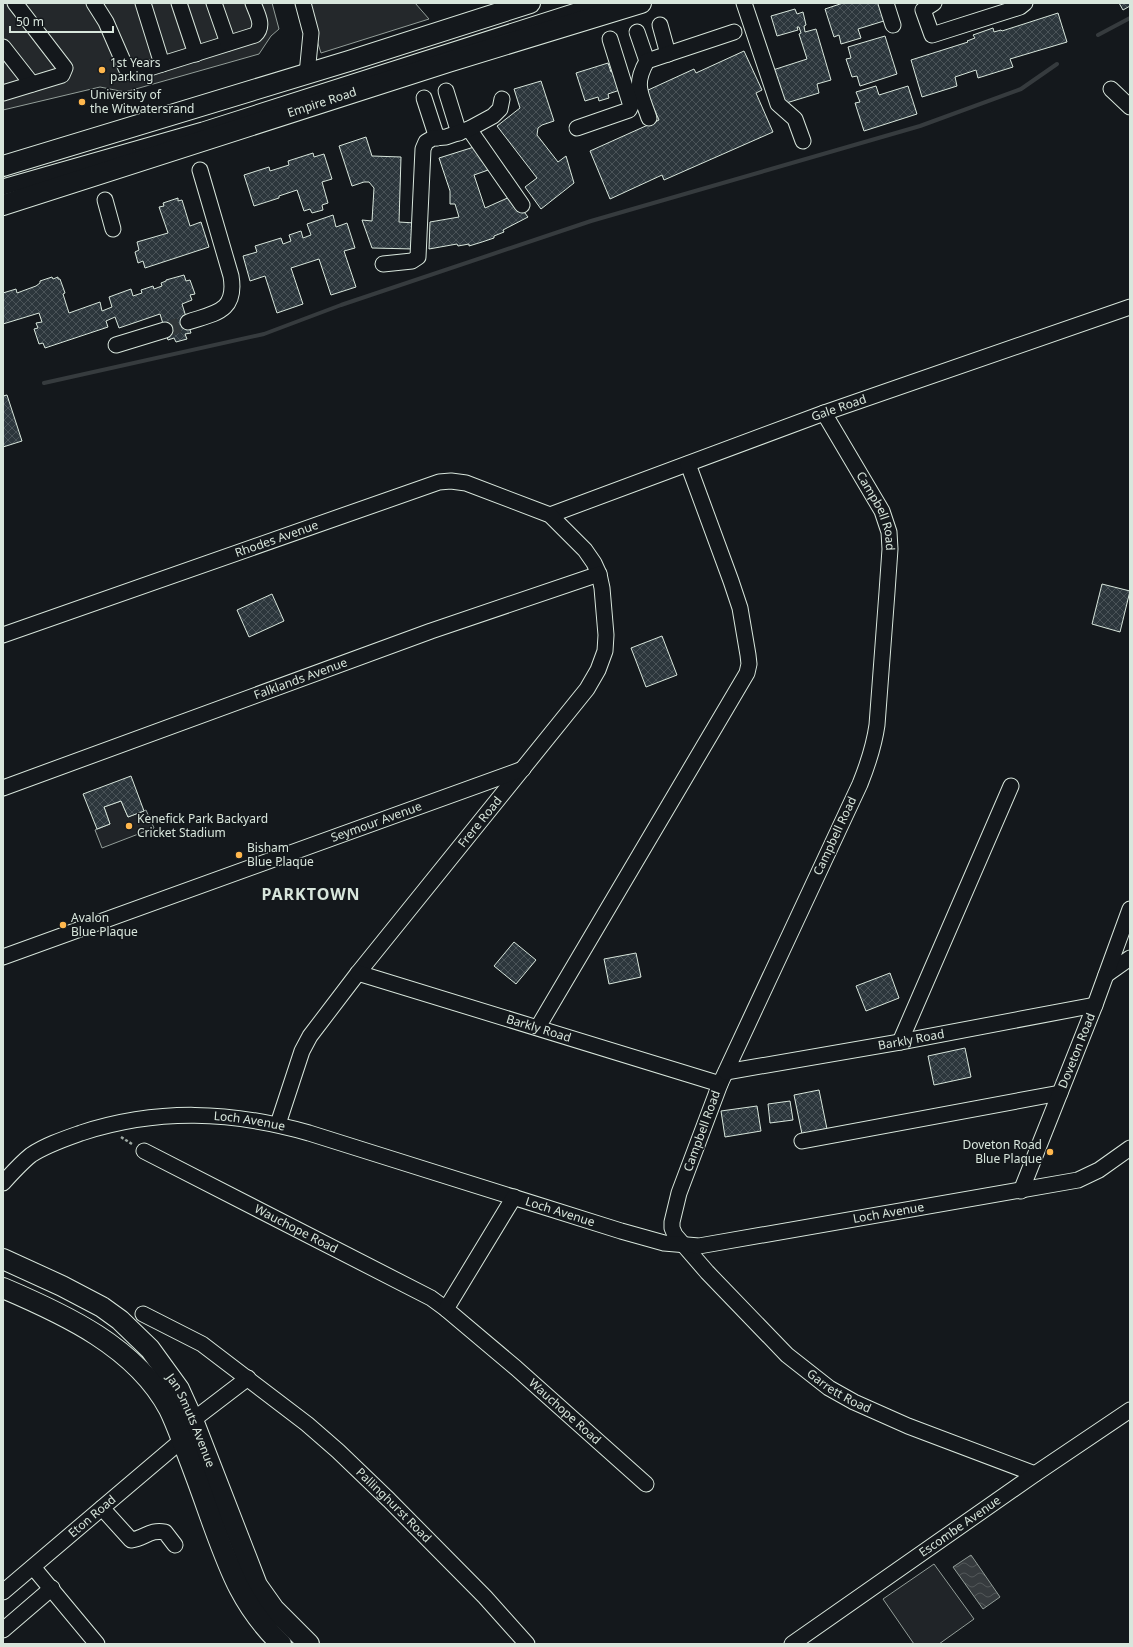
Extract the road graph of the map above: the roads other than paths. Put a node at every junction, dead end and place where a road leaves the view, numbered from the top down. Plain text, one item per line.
1 (16, 3) edge
2 (94, 3) edge
3 (142, 3) edge
4 (179, 3) edge
5 (214, 3) edge
6 (253, 3) edge
7 (303, 3) edge
8 (530, 3) edge
9 (601, 3) edge
10 (641, 3) edge
11 (744, 3) edge
12 (886, 3) edge
13 (934, 3) edge
14 (1025, 3) edge
15 (660, 25) dead end
16 (893, 25) dead end
17 (637, 32) dead end
18 (734, 32) dead end
19 (610, 40) dead end
20 (228, 44) junction
21 (3, 47) edge
22 (196, 54) junction
23 (668, 54) junction
24 (647, 61) junction
25 (162, 64) junction
26 (307, 74) junction
27 (32, 84) junction
28 (1111, 89) dead end
29 (446, 92) dead end
30 (3, 93) edge
31 (424, 98) dead end
32 (502, 99) dead end
33 (1130, 107) edge
34 (649, 118) dead end
35 (577, 128) dead end
36 (464, 131) junction
37 (437, 138) junction
38 (803, 141) dead end
39 (3, 166) edge
40 (202, 176) dead end
41 (3, 187) edge
42 (105, 200) dead end
43 (522, 205) dead end
44 (3, 206) edge
45 (113, 229) dead end
46 (383, 264) dead end
47 (1130, 307) edge
48 (188, 322) tunnel mouth
49 (165, 330) tunnel mouth
50 (116, 345) dead end
51 (824, 413) junction
52 (688, 464) junction
53 (550, 515) junction
54 (599, 574) junction
55 (3, 635) edge
56 (524, 768) junction
57 (1011, 786) dead end
58 (3, 788) edge
59 (1130, 910) edge
60 (3, 957) edge
61 (1130, 958) edge
62 (358, 973) junction
63 (1106, 975) junction
64 (1095, 1005) junction
65 (538, 1027) junction
66 (900, 1042) junction
67 (723, 1078) junction
68 (1060, 1093) junction
69 (278, 1124) junction
70 (802, 1141) dead end
71 (1130, 1148) edge
72 (144, 1151) road end
73 (3, 1183) edge
74 (1021, 1191) junction
75 (514, 1197) junction
76 (685, 1246) junction
77 (3, 1259) edge
78 (3, 1288) edge
79 (446, 1309) junction
80 (143, 1314) dead end
81 (248, 1378) junction
82 (1130, 1410) edge
83 (193, 1420) junction
84 (182, 1440) junction
85 (1035, 1474) junction
86 (646, 1484) dead end
87 (102, 1508) junction
88 (175, 1545) dead end
89 (33, 1567) junction
90 (52, 1588) junction
91 (3, 1592) edge
92 (3, 1630) edge
93 (97, 1644) edge
94 (281, 1644) edge
95 (309, 1644) edge
96 (527, 1644) edge
97 (792, 1644) edge

1 - 27 street
2 - 25 street
3 - 25 street
4 - 22 street
5 - 20 street
6 - 20 street
7 - 26 street
8 - 26 main road
9 - 41 street
10 - 44 main road, Empire Road
11 - 38 street
12 - 16 street
13 - 14 street
15 - 23 street
17 - 24 street
18 - 23 street
19 - 35 street
20 - 22 street
21 - 27 street
22 - 25 street
23 - 24 street
24 - 34 street
26 - 39 main road
27 - 30 street
28 - 33 street
29 - 36 street
31 - 37 street
32 - 36 street
36 - 37 street
36 - 43 street
37 - 46 street
40 - 48 street
42 - 45 street
47 - 51 street, Gale Road
49 - 50 street
51 - 52 street, Gale Road
51 - 67 street, Campbell Road
52 - 53 street, Gale Road
52 - 65 street
53 - 54 street, Frere Road
53 - 55 street, Rhodes Avenue
54 - 56 street, Frere Road
54 - 58 street, Falklands Avenue
56 - 60 street, Seymour Avenue
56 - 62 street, Frere Road
57 - 66 street
59 - 63 street, Doveton Road
61 - 63 street
62 - 65 street, Barkly Road
62 - 69 street, Frere Road
63 - 64 street, Doveton Road
64 - 66 street, Barkly Road
64 - 68 street, Doveton Road
65 - 67 street, Barkly Road
66 - 67 street, Barkly Road
67 - 76 street, Campbell Road
68 - 70 street
68 - 74 street, Doveton Road
69 - 73 street, Loch Avenue
69 - 75 street, Loch Avenue
71 - 74 street, Loch Avenue
72 - 79 street, Wauchope Road
74 - 76 street, Loch Avenue
75 - 76 street, Loch Avenue
75 - 79 street
76 - 85 street, Garrett Road
77 - 83 main road, Jan Smuts Avenue
78 - 84 main road, Jan Smuts Avenue
79 - 86 street, Wauchope Road
80 - 81 street, Pallinghurst Road
81 - 83 street
81 - 96 street, Pallinghurst Road
82 - 85 street, Escombe Avenue
83 - 95 main road, Jan Smuts Avenue
84 - 87 street, Eton Road
84 - 94 main road, Jan Smuts Avenue
85 - 97 street, Escombe Avenue
87 - 88 street
87 - 89 street, Eton Road
89 - 90 street
89 - 91 street, Eton Road
90 - 92 street
90 - 93 street

